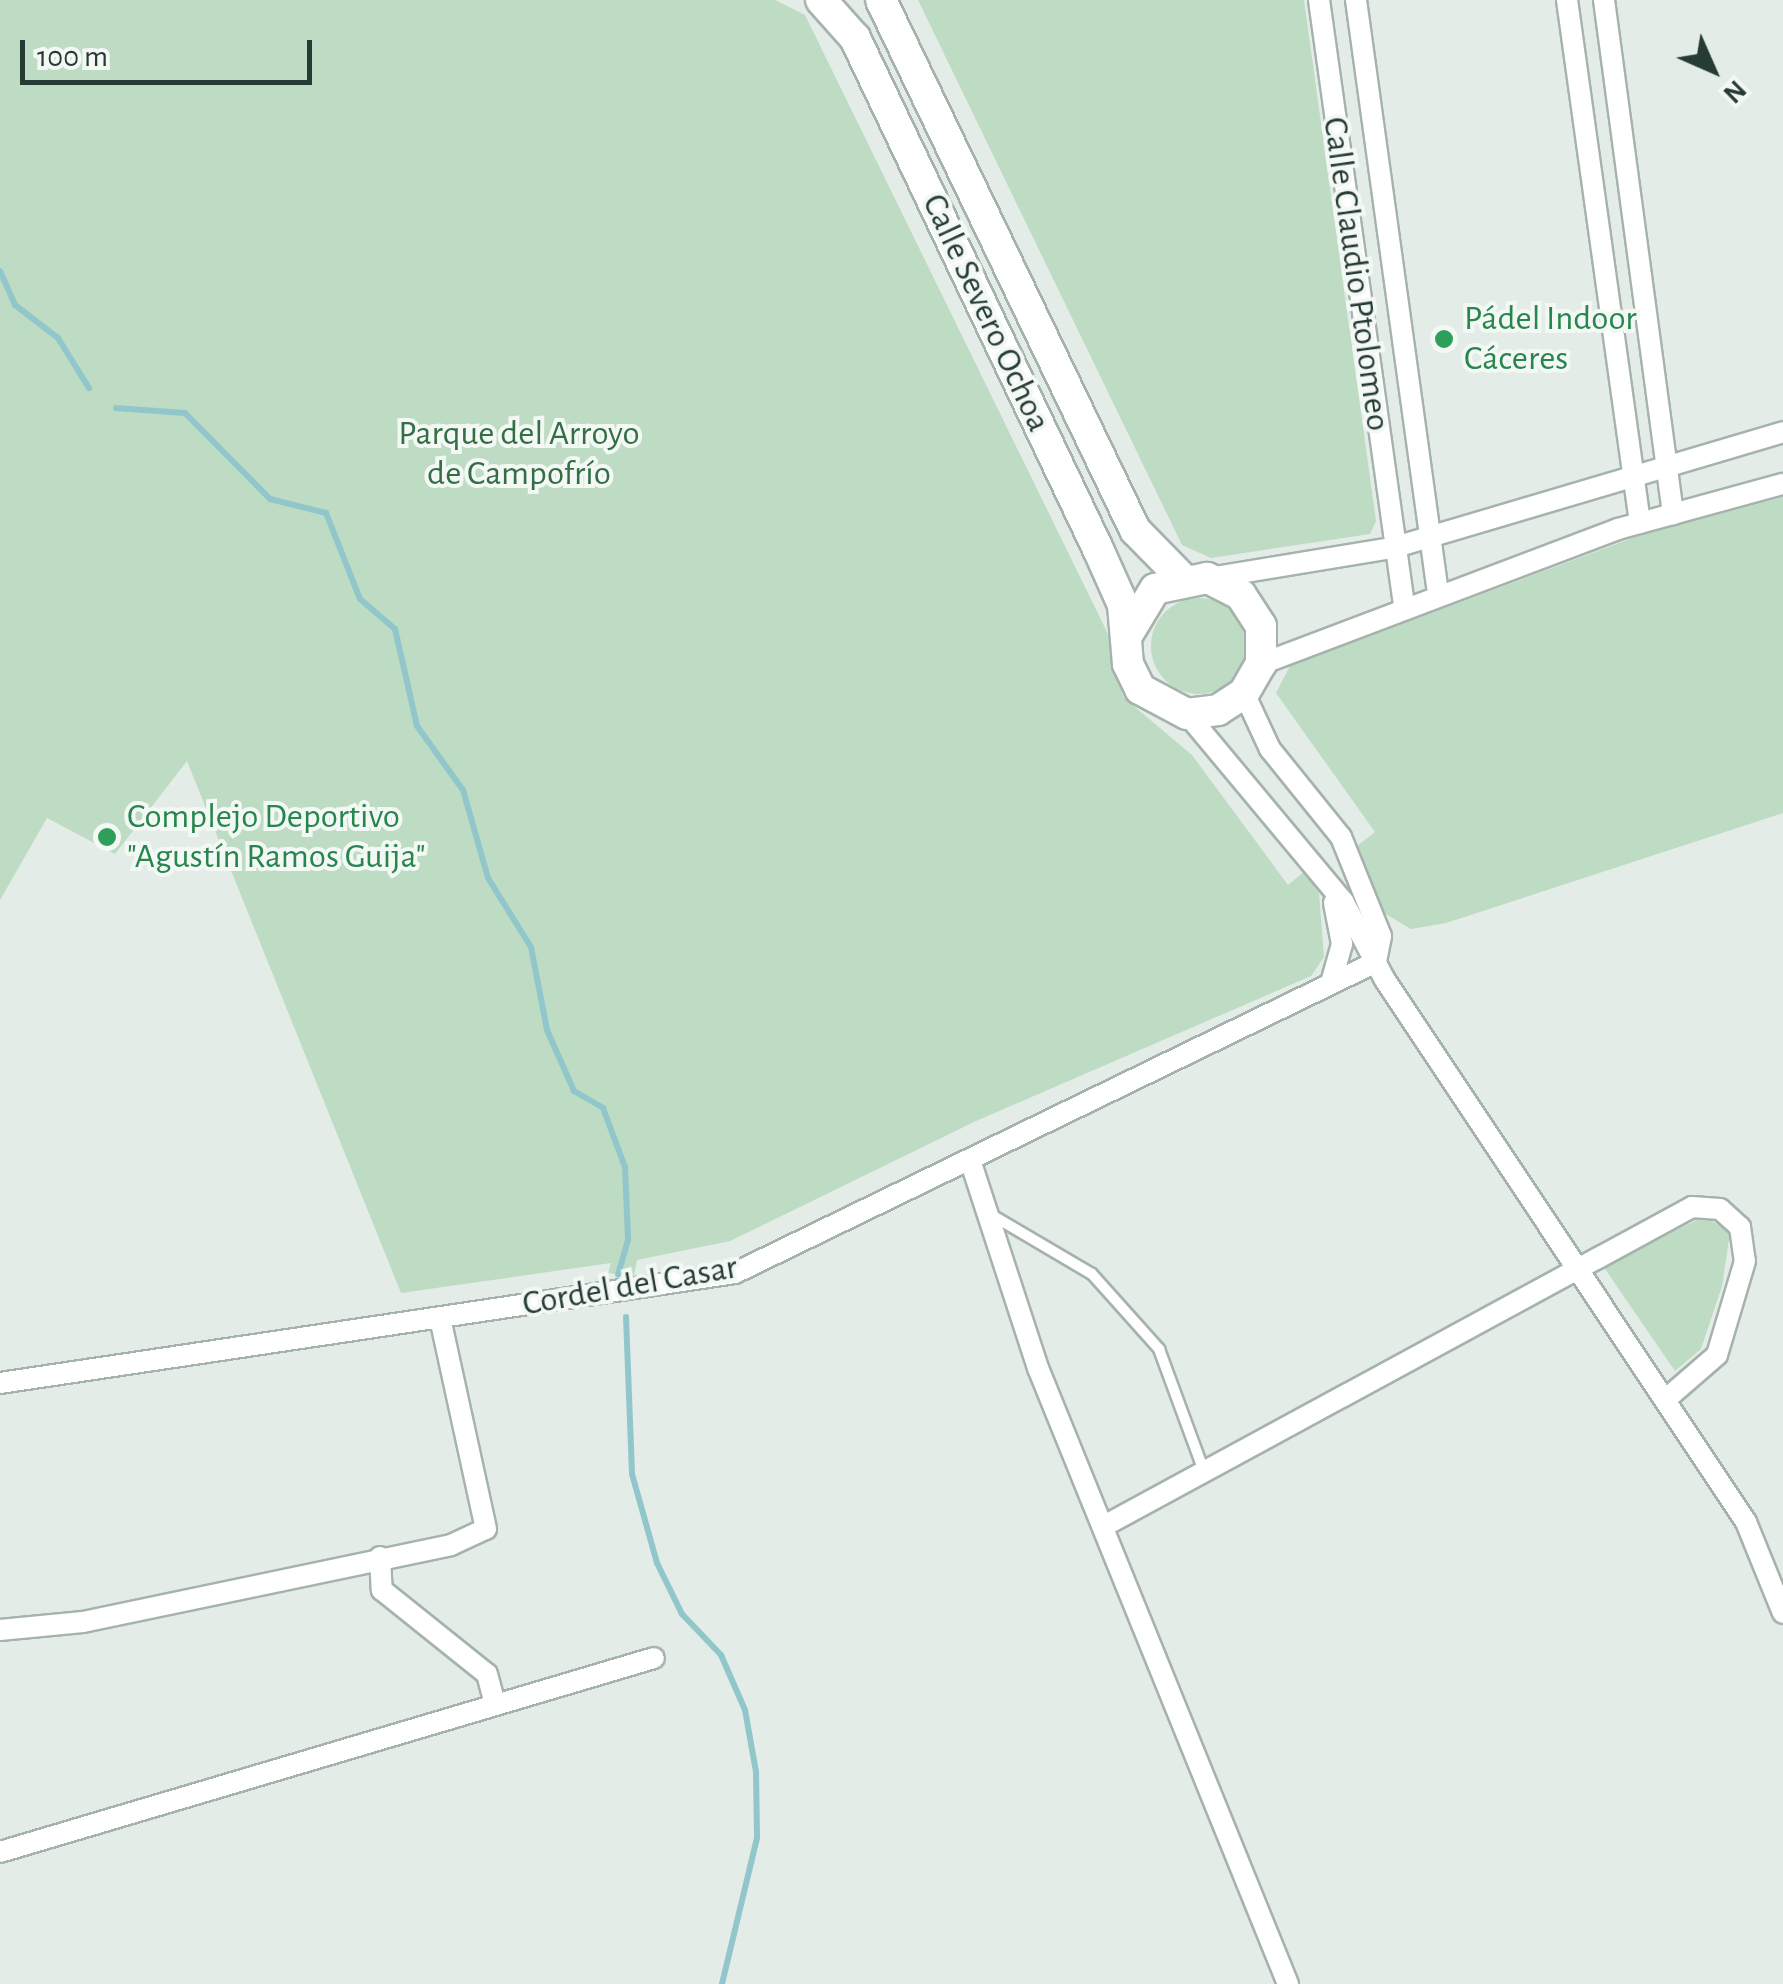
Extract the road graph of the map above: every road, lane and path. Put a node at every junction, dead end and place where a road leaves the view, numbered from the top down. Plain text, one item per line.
1 (821, 0) edge
2 (881, 0) edge
3 (1319, 0) edge
4 (1356, 0) edge
5 (1567, 0) edge
6 (1604, 0) edge
7 (1783, 432) edge
8 (1662, 465) junction
9 (1629, 474) junction
10 (1783, 484) edge
11 (1674, 514) junction
12 (1640, 522) junction
13 (1432, 535) junction
14 (1392, 548) junction
15 (1194, 578) junction
16 (1438, 592) junction
17 (1404, 605) junction
18 (1126, 638) junction
19 (1261, 664) junction
20 (1244, 694) junction
21 (1187, 714) junction
22 (1350, 860) junction
23 (1323, 879) junction
24 (1376, 962) junction
25 (1331, 984) junction
26 (971, 1163) junction
27 (988, 1213) junction
28 (1577, 1269) junction
29 (440, 1318) junction
30 (0, 1383) edge
31 (1665, 1400) junction
32 (1204, 1471) junction
33 (1104, 1526) junction
34 (380, 1557) junction
35 (1783, 1613) edge
36 (0, 1630) edge
37 (654, 1658) dead end
38 (494, 1701) junction
39 (0, 1852) edge
40 (1288, 1984) edge

1 - 18 main road, Calle Severo Ochoa
2 - 15 main road, Calle Severo Ochoa
3 - 14 street, Calle Claudio Ptolomeo
4 - 13 street, Calle Claudio Ptolomeo
5 - 9 street
6 - 8 street
7 - 8 street
8 - 9 street
8 - 11 street
9 - 12 street
9 - 13 street
10 - 11 street
11 - 12 street
12 - 16 street
13 - 14 street
13 - 16 street, Calle Claudio Ptolomeo
14 - 15 street
14 - 17 street, Calle Claudio Ptolomeo
15 - 18 main road
15 - 19 main road
16 - 17 street
17 - 19 street
18 - 21 main road
19 - 20 main road
20 - 21 main road
20 - 22 street
21 - 23 street
22 - 23 street
22 - 24 street
23 - 24 street
23 - 25 street
24 - 25 street, Cordel del Casar
24 - 28 street
25 - 26 street, Cordel del Casar
26 - 27 street
26 - 29 street, Cordel del Casar
27 - 32 lane
27 - 33 street
28 - 31 street
28 - 31 street
28 - 32 street
29 - 30 street, Cordel del Casar
29 - 34 street
31 - 35 street
32 - 33 street
33 - 40 street
34 - 36 street
34 - 38 street
37 - 38 street
38 - 39 street

